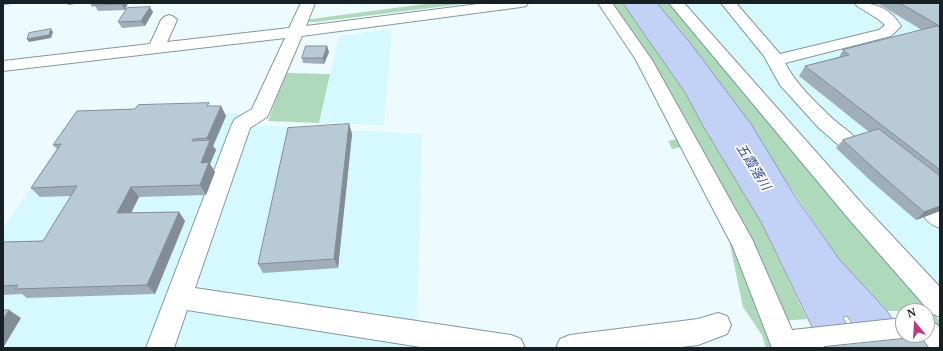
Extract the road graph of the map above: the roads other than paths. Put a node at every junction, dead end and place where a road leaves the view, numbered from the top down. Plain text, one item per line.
1 (308, 3) edge
2 (521, 3) edge
3 (605, 3) edge
4 (676, 3) edge
5 (728, 3) edge
6 (862, 3) edge
7 (169, 20) dead end
8 (295, 32) junction
9 (156, 48) junction
10 (3, 54) edge
11 (99, 55) junction
12 (775, 60) junction
13 (3, 66) edge
14 (850, 144) edge
15 (179, 297) junction
16 (940, 305) edge
17 (718, 325) dead end
18 (895, 332) edge
19 (785, 346) edge
20 (160, 348) edge
21 (511, 348) edge
22 (570, 348) edge

1 - 8 street
2 - 8 street
3 - 19 street
4 - 16 street
5 - 12 street
6 - 12 street
7 - 9 street
8 - 9 street
8 - 15 street
9 - 11 street
10 - 11 street
11 - 13 street
12 - 14 street
15 - 20 street
15 - 21 street
17 - 22 street
18 - 19 street

